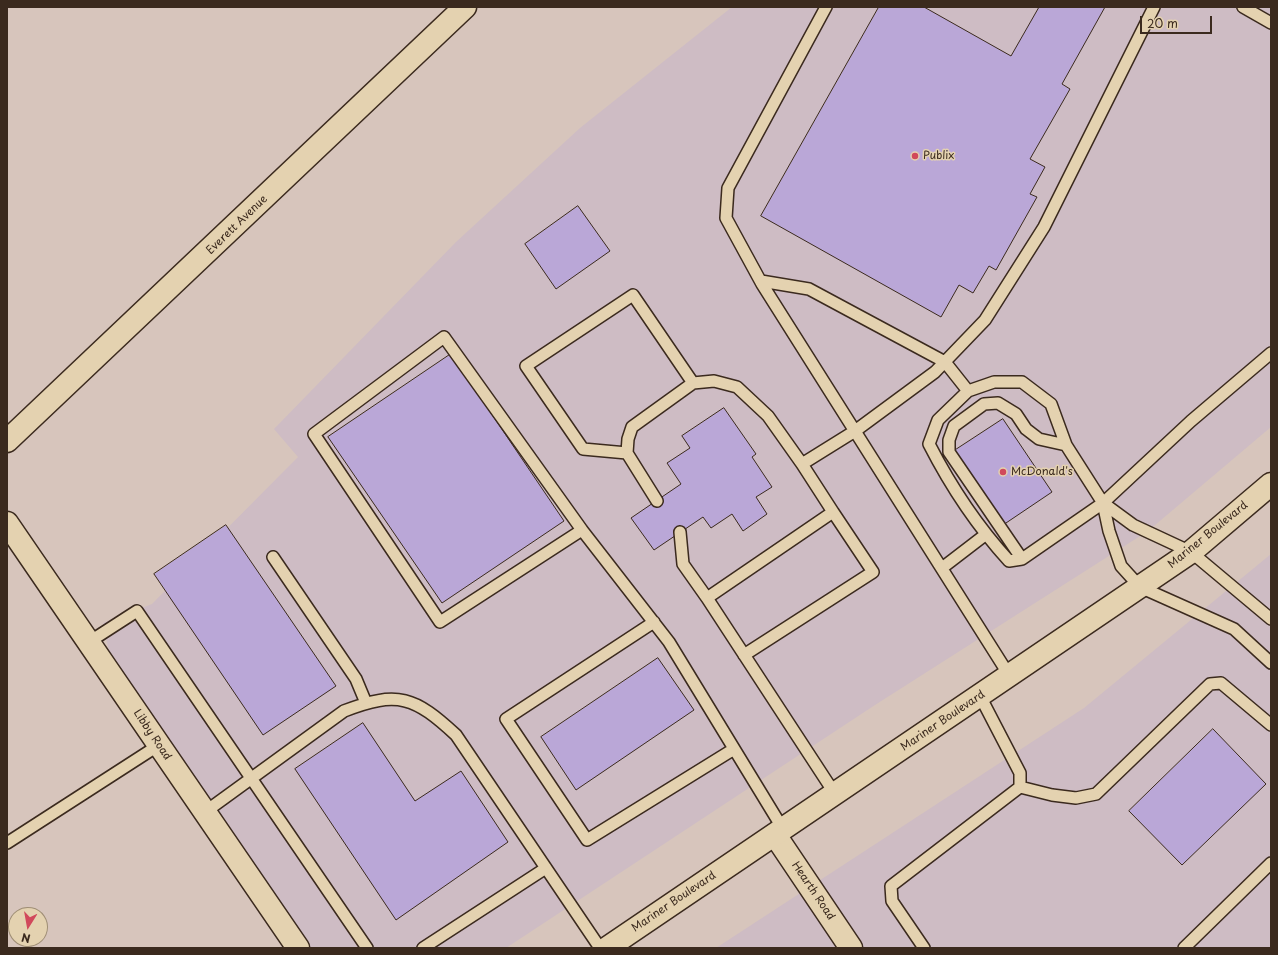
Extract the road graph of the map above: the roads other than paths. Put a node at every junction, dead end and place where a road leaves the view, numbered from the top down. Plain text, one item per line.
1 (465, 7) edge
2 (826, 7) edge
3 (1154, 7) edge
4 (1243, 7) edge
5 (1270, 19) edge
6 (761, 282) junction
7 (1271, 353) edge
8 (945, 362) junction
9 (693, 383) junction
10 (968, 391) junction
11 (855, 431) junction
12 (7, 441) edge
13 (1066, 445) junction
14 (627, 453) junction
15 (802, 464) junction
16 (1271, 484) edge
17 (657, 501) dead end
18 (1103, 503) junction
19 (833, 512) junction
20 (7, 522) edge
21 (582, 530) junction
22 (680, 532) dead end
23 (985, 535) junction
24 (1191, 552) junction
25 (273, 557) dead end
26 (1022, 559) junction
27 (942, 568) junction
28 (1140, 588) junction
29 (707, 598) junction
30 (1271, 619) edge
31 (654, 622) junction
32 (89, 642) junction
33 (744, 655) junction
34 (1271, 663) edge
35 (1009, 675) junction
36 (980, 696) junction
37 (366, 702) junction
38 (1271, 725) edge
39 (159, 745) junction
40 (734, 749) junction
41 (251, 778) junction
42 (1020, 787) junction
43 (835, 794) junction
44 (205, 812) junction
45 (779, 832) junction
46 (7, 843) edge
47 (1271, 863) edge
48 (546, 868) junction
49 (298, 948) edge
50 (367, 948) edge
51 (423, 948) edge
52 (600, 948) edge
53 (607, 948) edge
54 (851, 948) edge
55 (924, 948) edge
56 (1184, 948) edge

1 - 12 street, Everett Avenue
2 - 6 lane
3 - 8 lane
4 - 5 lane
6 - 8 lane
6 - 11 lane
7 - 18 lane
8 - 10 lane
8 - 11 lane
9 - 14 lane
9 - 14 lane
9 - 15 lane
10 - 13 lane
10 - 23 lane
11 - 15 lane
11 - 27 lane
13 - 18 lane
13 - 26 lane
14 - 17 lane
15 - 19 lane
16 - 24 street, Mariner Boulevard
18 - 24 lane
18 - 26 lane
18 - 28 lane
19 - 29 lane
19 - 33 lane
20 - 32 street, Libby Road
21 - 21 lane
21 - 31 lane
22 - 29 lane
23 - 26 lane
23 - 27 lane
24 - 28 street, Mariner Boulevard
24 - 30 lane
25 - 37 lane
27 - 35 lane
28 - 34 lane
28 - 35 street, Mariner Boulevard
29 - 33 lane
31 - 40 lane
31 - 40 lane
32 - 39 street, Libby Road
32 - 41 lane
33 - 43 lane
35 - 36 street, Mariner Boulevard
36 - 42 lane
36 - 43 street, Mariner Boulevard
37 - 41 lane
37 - 48 lane
38 - 42 lane
39 - 44 street, Libby Road
39 - 46 lane
40 - 45 lane
41 - 44 lane
41 - 50 lane
42 - 55 lane
43 - 45 street, Mariner Boulevard
44 - 49 street, Libby Road
45 - 53 street, Mariner Boulevard
45 - 54 street, Hearth Road
47 - 56 lane
48 - 51 lane
48 - 52 lane

